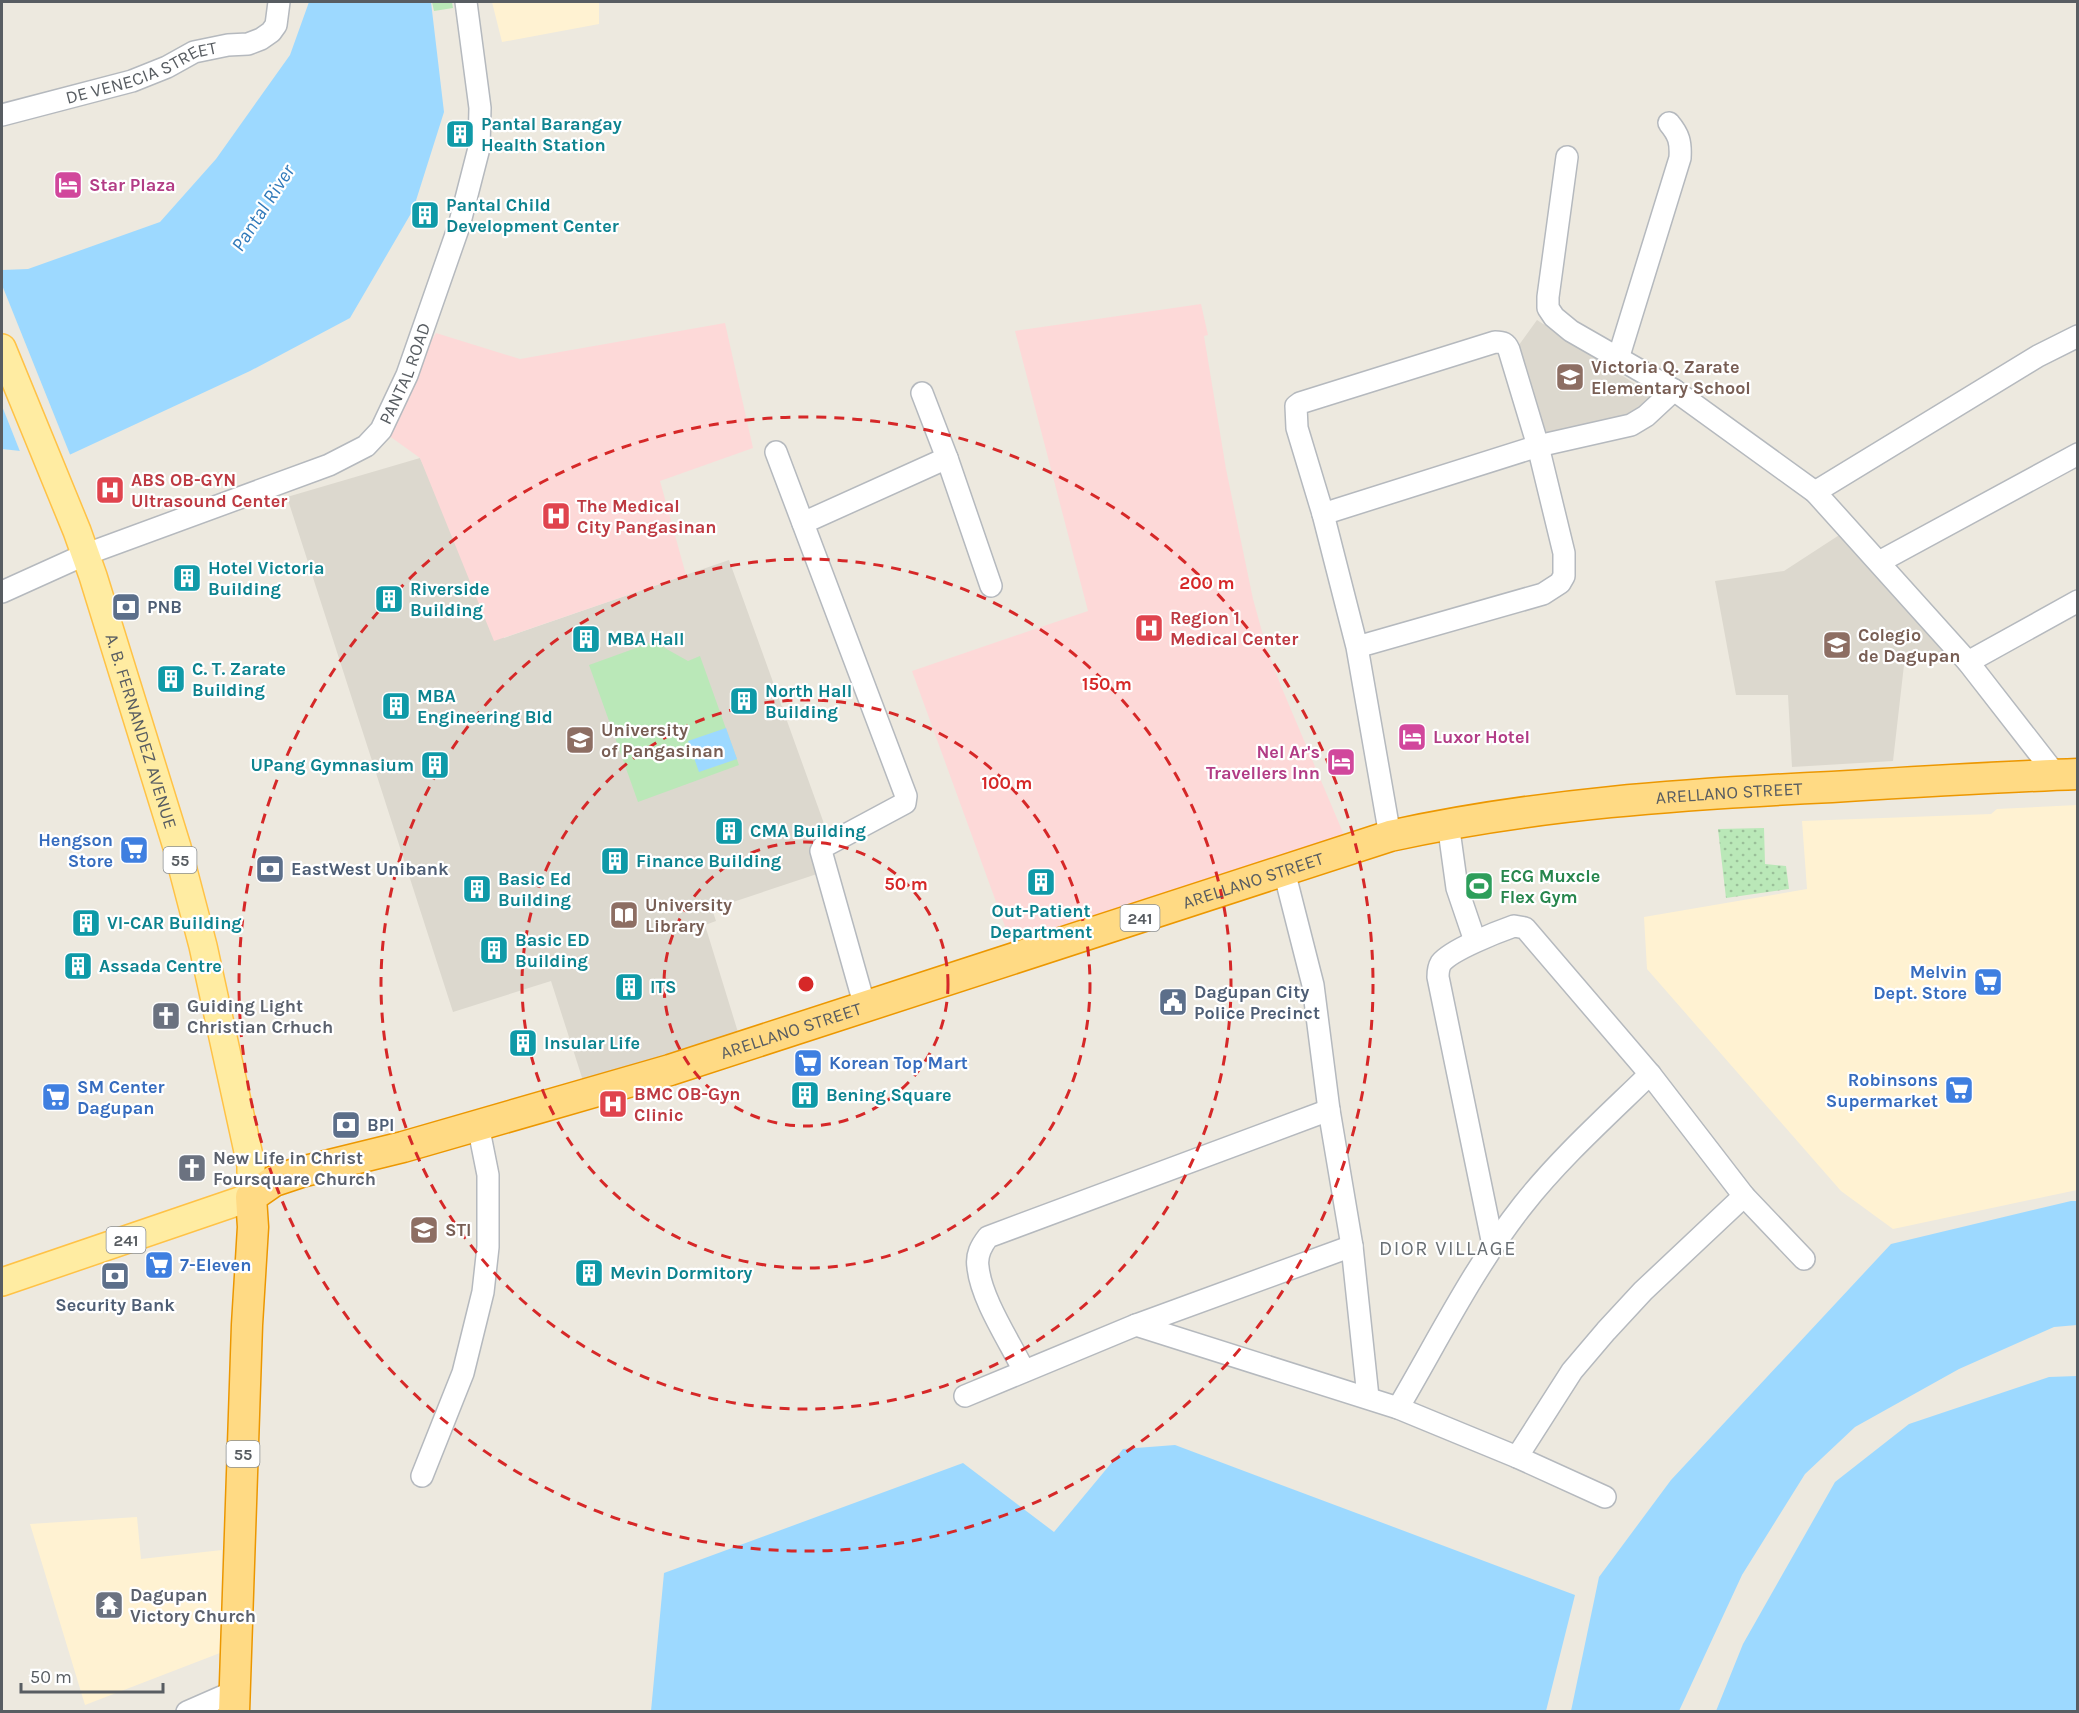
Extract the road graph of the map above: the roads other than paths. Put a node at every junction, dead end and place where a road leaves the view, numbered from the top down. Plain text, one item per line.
1 (279, 2) edge
2 (466, 2) edge
3 (2, 115) edge
4 (1669, 123) dead end
5 (1567, 157) dead end
6 (2078, 336) edge
7 (2, 348) edge
8 (1618, 359) junction
9 (1674, 390) junction
10 (922, 393) dead end
11 (1538, 446) junction
12 (776, 452) dead end
13 (2078, 453) edge
14 (947, 458) junction
15 (1815, 492) junction
16 (1323, 514) junction
17 (802, 523) junction
18 (80, 543) junction
19 (1879, 562) junction
20 (991, 586) dead end
21 (2, 592) edge
22 (2078, 601) edge
23 (1357, 647) junction
24 (1968, 662) junction
25 (2067, 774) edge
26 (1448, 823) junction
27 (1390, 836) junction
28 (1284, 871) junction
29 (1475, 941) junction
30 (865, 1007) junction
31 (1650, 1074) junction
32 (1329, 1110) junction
33 (478, 1125) junction
34 (1744, 1196) junction
35 (251, 1197) junction
36 (1493, 1245) junction
37 (1352, 1246) junction
38 (1804, 1259) dead end
39 (2, 1281) edge
40 (1136, 1325) junction
41 (1024, 1371) junction
42 (965, 1396) dead end
43 (1368, 1397) junction
44 (1398, 1408) junction
45 (1517, 1457) junction
46 (422, 1476) dead end
47 (1605, 1497) dead end
48 (234, 1701) edge
49 (187, 1712) edge

1 - 3 street, DE VENECIA STREET
2 - 18 street, PANTAL ROAD
4 - 8 street
5 - 8 street
6 - 15 street
7 - 18 main road, A. B. FERNANDEZ AVENUE / 55
8 - 9 street
9 - 11 street
9 - 15 street
10 - 14 street
11 - 16 street
11 - 16 street
11 - 23 street
12 - 17 street
13 - 19 street
14 - 17 street
14 - 20 street
15 - 19 street
16 - 23 street
17 - 30 street
18 - 21 street, PANTAL ROAD
18 - 35 main road, A. B. FERNANDEZ AVENUE / 55
19 - 24 street
22 - 24 street
23 - 27 street
24 - 25 street
25 - 26 highway, ARELLANO STREET / 241
26 - 27 highway, ARELLANO STREET / 241
26 - 29 street
27 - 28 highway, ARELLANO STREET / 241
28 - 30 highway, ARELLANO STREET / 241
28 - 32 street
29 - 31 street
29 - 36 street
30 - 33 highway, ARELLANO STREET / 241
31 - 34 street
31 - 36 street
32 - 37 street
32 - 41 street
33 - 35 highway, ARELLANO STREET / 241
33 - 46 street
34 - 38 street
34 - 45 street
35 - 39 main road, 241
35 - 48 highway, 55
36 - 44 street
37 - 40 street
37 - 43 street
40 - 41 street
40 - 43 street
41 - 42 street
43 - 44 street
44 - 45 street
45 - 47 street
48 - 49 street

